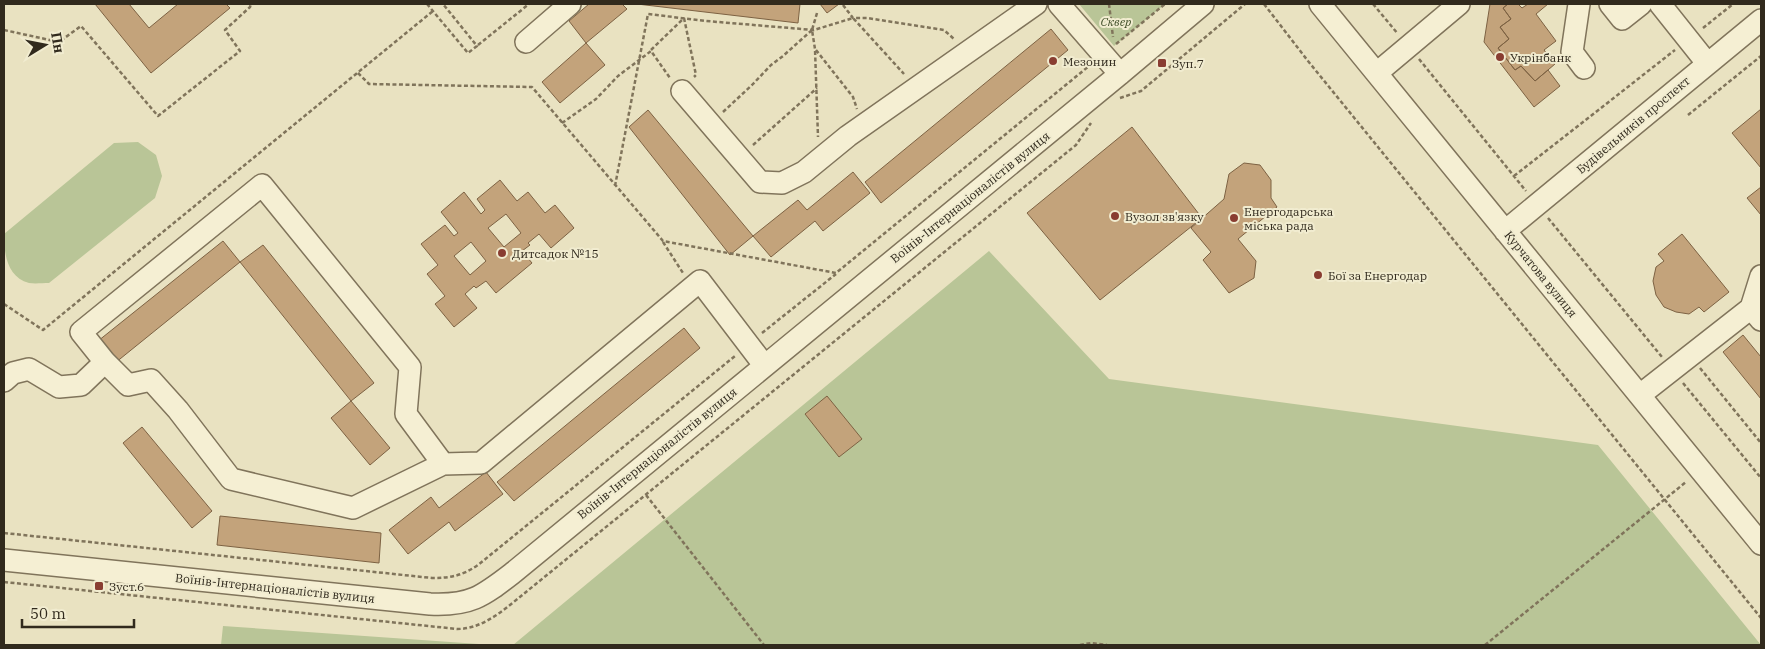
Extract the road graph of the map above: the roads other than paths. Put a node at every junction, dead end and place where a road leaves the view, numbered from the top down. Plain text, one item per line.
1 (570, 4) edge
2 (1036, 4) edge
3 (1059, 4) edge
4 (1203, 4) edge
5 (1320, 4) edge
6 (1459, 4) edge
7 (1579, 4) edge
8 (1610, 4) edge
9 (1641, 4) edge
10 (1660, 4) edge
11 (1761, 20) edge
12 (526, 42) dead end
13 (1707, 63) junction
14 (1584, 68) dead end
15 (1378, 72) junction
16 (1120, 74) junction
17 (682, 91) road end
18 (1506, 231) junction
19 (1761, 276) edge
20 (1756, 314) edge
21 (105, 362) junction
22 (764, 365) junction
23 (4, 381) edge
24 (1640, 395) junction
25 (443, 464) junction
26 (1761, 544) edge
27 (4, 560) edge

1 - 12 street
2 - 17 street
3 - 16 street
4 - 16 street, Воїнів-Інтернаціоналістів вулиця
5 - 15 street, Курчатова вулиця
6 - 15 street
7 - 14 street
8 - 9 street
10 - 13 street
11 - 13 street, Будівельників проспект
13 - 18 street, Будівельників проспект
15 - 18 street, Курчатова вулиця
16 - 22 street, Воїнів-Інтернаціоналістів вулиця
18 - 24 street, Курчатова вулиця
19 - 20 street
20 - 24 street
21 - 23 street
21 - 25 street
21 - 25 street
22 - 25 street
22 - 27 street, Воїнів-Інтернаціоналістів вулиця
24 - 26 street, Курчатова вулиця

